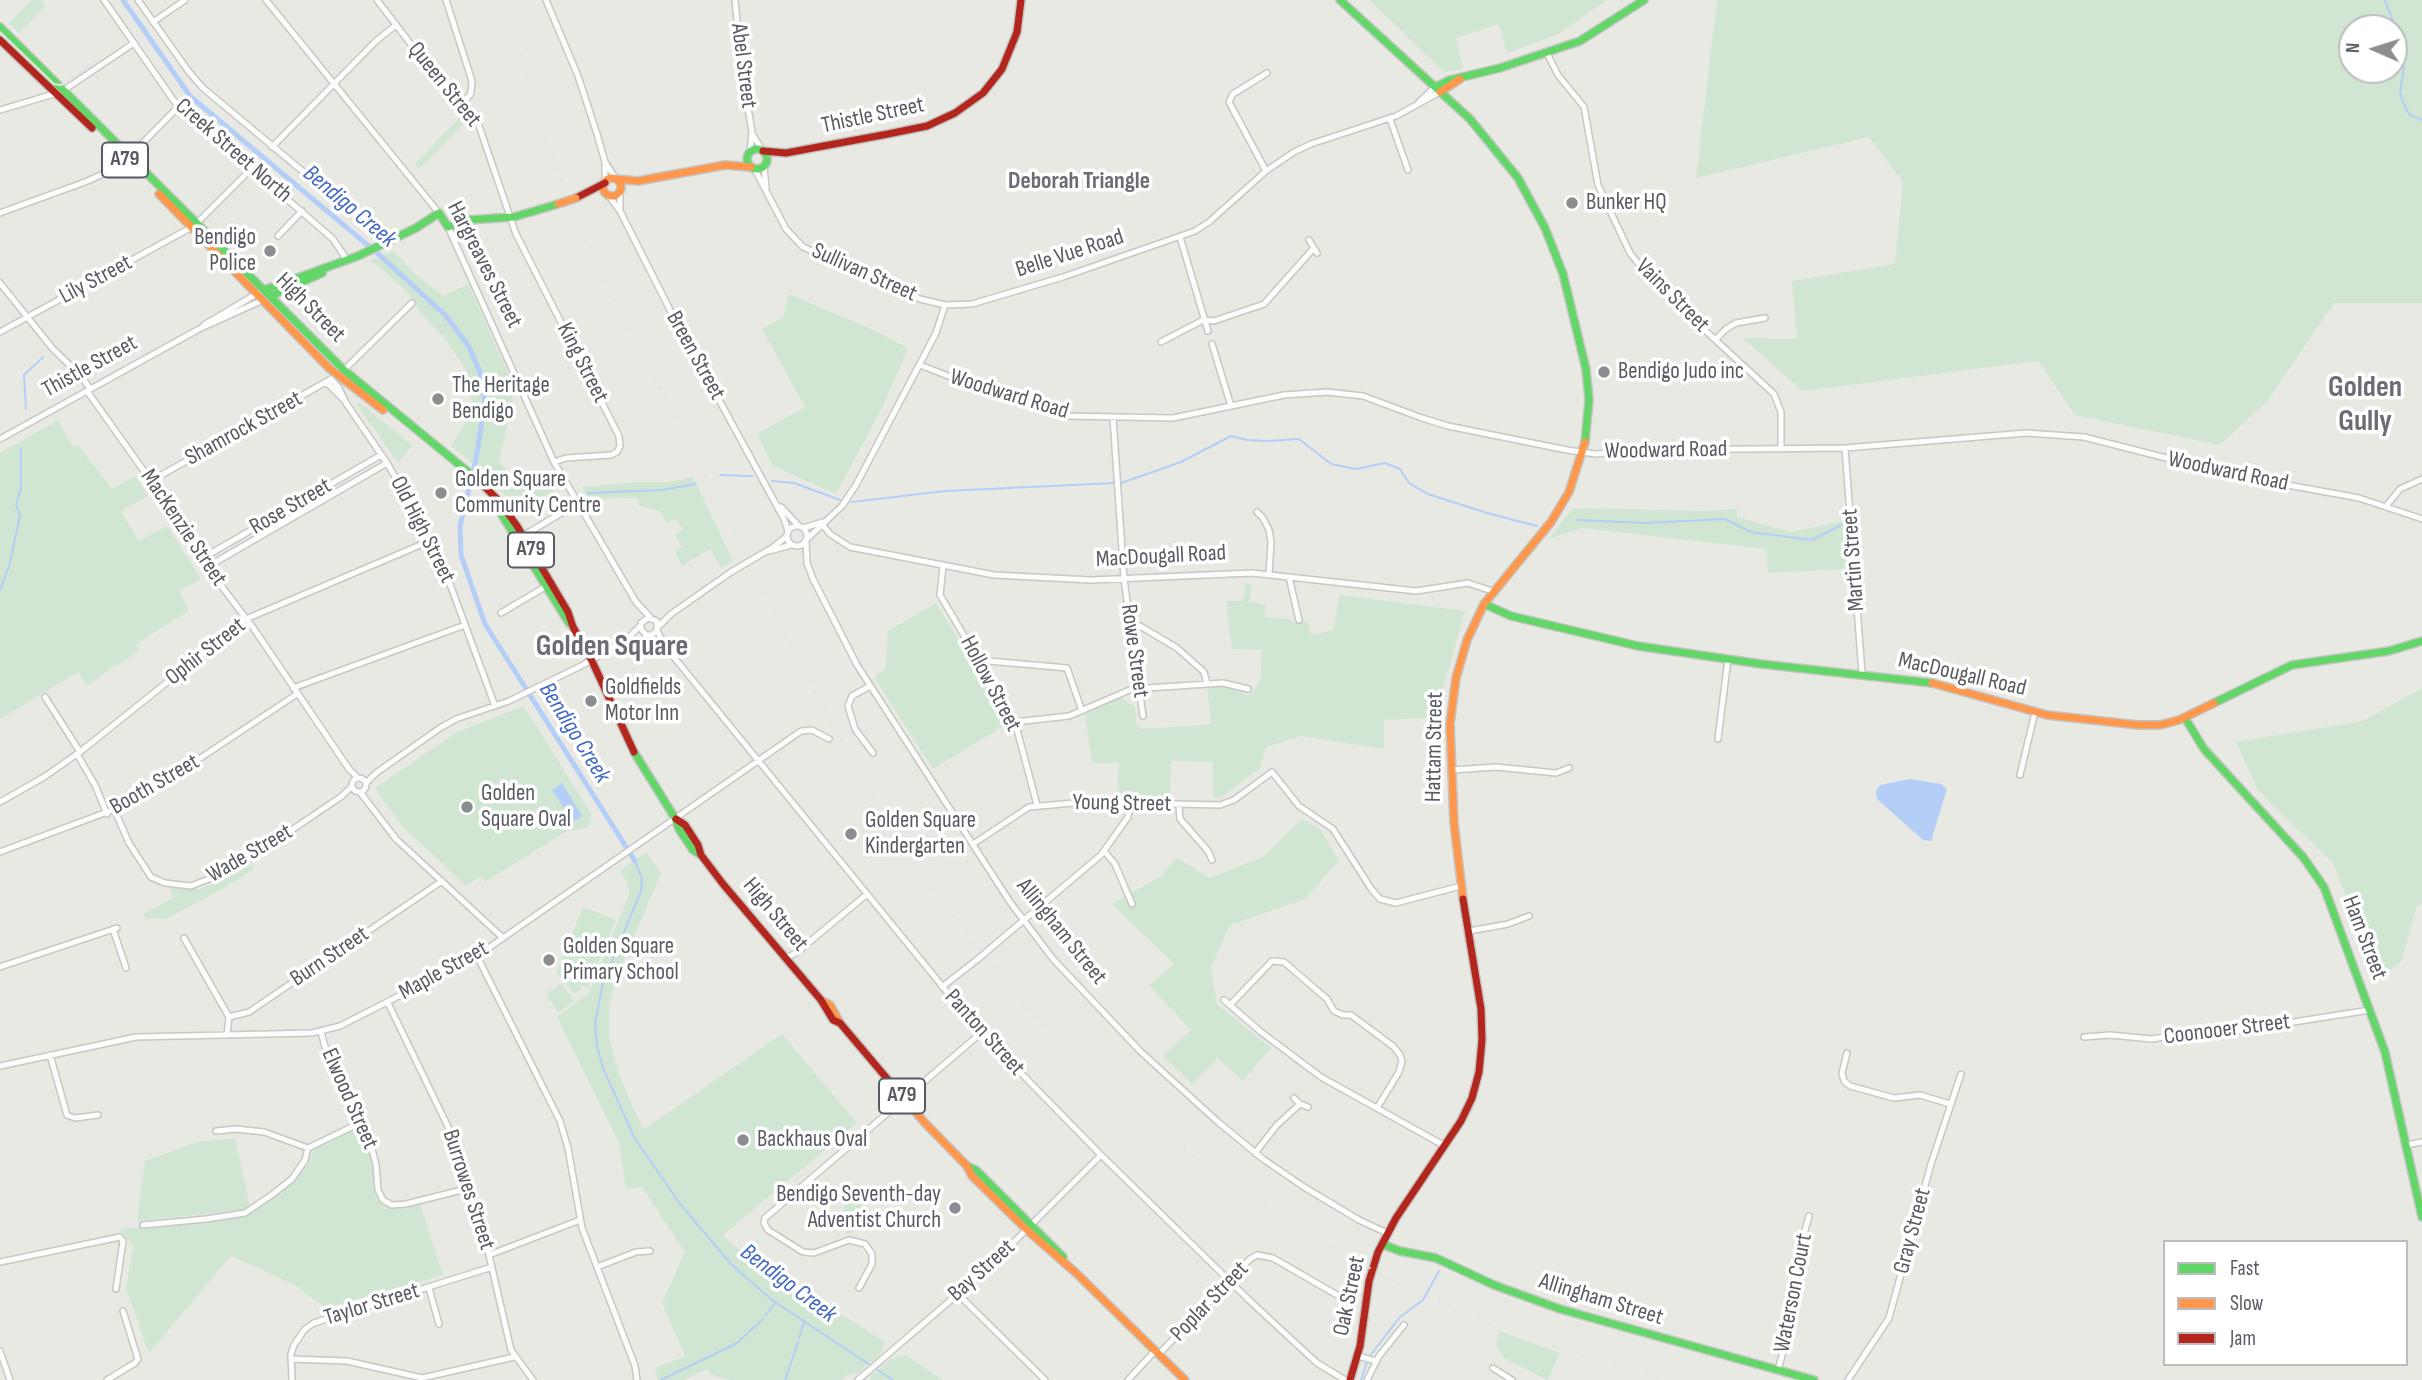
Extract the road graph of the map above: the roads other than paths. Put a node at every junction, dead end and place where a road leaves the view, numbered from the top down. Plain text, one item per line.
1 (104, 0) edge
2 (138, 0) edge
3 (185, 0) edge
4 (266, 0) edge
5 (377, 0) edge
6 (446, 0) edge
7 (546, 0) edge
8 (735, 0) edge
9 (1021, 0) edge
10 (1340, 0) edge
11 (1644, 0) edge
12 (153, 22) junction
13 (396, 25) junction
14 (0, 27) edge
15 (0, 40) edge
16 (134, 43) junction
17 (1547, 53) junction
18 (25, 57) junction
19 (1267, 73) dead end
20 (53, 84) junction
21 (335, 84) junction
22 (1437, 90) junction
23 (60, 92) junction
24 (35, 99) junction
25 (463, 104) junction
26 (179, 106) junction
27 (0, 110) edge
28 (1390, 119) junction
29 (752, 132) junction
30 (272, 147) junction
31 (763, 151) junction
32 (749, 153) junction
33 (786, 153) junction
34 (127, 159) junction
35 (605, 162) junction
36 (725, 164) junction
37 (765, 165) junction
38 (753, 167) junction
39 (252, 168) junction
40 (1408, 170) dead end
41 (1266, 171) junction
42 (616, 179) junction
43 (638, 181) junction
44 (605, 183) junction
45 (620, 192) junction
46 (589, 193) junction
47 (608, 195) junction
48 (768, 195) junction
49 (302, 211) junction
50 (620, 212) junction
51 (0, 213) edge
52 (439, 213) junction
53 (510, 217) junction
54 (195, 225) junction
55 (448, 227) junction
56 (278, 236) dead end
57 (1180, 237) junction
58 (1308, 240) dead end
59 (386, 242) junction
60 (347, 260) junction
61 (0, 283) edge
62 (264, 295) junction
63 (412, 303) dead end
64 (945, 305) junction
65 (27, 317) junction
66 (1765, 318) dead end
67 (1205, 320) junction
68 (1208, 331) dead end
69 (0, 332) edge
70 (1716, 339) junction
71 (1161, 342) dead end
72 (1212, 344) dead end
73 (919, 365) junction
74 (344, 370) junction
75 (331, 379) junction
76 (89, 390) junction
77 (355, 390) junction
78 (345, 400) junction
79 (1231, 406) junction
80 (1113, 418) junction
81 (0, 439) edge
82 (1845, 448) junction
83 (1782, 449) junction
84 (1584, 453) junction
85 (381, 455) junction
86 (554, 461) junction
87 (387, 463) junction
88 (465, 472) junction
89 (2422, 478) edge
90 (151, 481) junction
91 (774, 500) junction
92 (578, 503) junction
93 (2386, 505) junction
94 (1256, 512) dead end
95 (2422, 519) edge
96 (823, 523) junction
97 (802, 527) junction
98 (788, 533) junction
99 (520, 538) junction
100 (432, 540) junction
101 (806, 540) junction
102 (794, 546) junction
103 (764, 553) junction
104 (201, 559) junction
105 (807, 563) junction
106 (943, 566) junction
107 (207, 567) junction
108 (1269, 574) junction
109 (1289, 577) junction
110 (1124, 579) junction
111 (545, 587) junction
112 (1492, 591) junction
113 (636, 602) junction
114 (1484, 604) junction
115 (501, 613) dead end
116 (671, 614) junction
117 (652, 618) junction
118 (246, 619) junction
119 (1299, 620) dead end
120 (465, 625) junction
121 (641, 625) junction
122 (1131, 626) junction
123 (573, 627) junction
124 (658, 629) junction
125 (647, 635) junction
126 (627, 639) junction
127 (2422, 642) edge
128 (664, 645) junction
129 (1728, 659) junction
130 (592, 661) junction
131 (982, 666) junction
132 (1862, 673) junction
133 (1207, 684) junction
134 (870, 686) junction
135 (293, 688) junction
136 (1140, 688) junction
137 (1248, 689) dead end
138 (298, 694) junction
139 (45, 697) dead end
140 (495, 706) junction
141 (1082, 711) junction
142 (2035, 712) junction
143 (1143, 716) dead end
144 (2185, 718) junction
145 (1015, 722) junction
146 (829, 739) dead end
147 (1718, 739) dead end
148 (79, 753) junction
149 (873, 753) dead end
150 (759, 760) junction
151 (1569, 768) dead end
152 (1452, 770) junction
153 (2020, 775) dead end
154 (359, 785) junction
155 (0, 802) edge
156 (1131, 804) junction
157 (1179, 805) junction
158 (1037, 806) junction
159 (115, 811) junction
160 (107, 814) junction
161 (675, 818) junction
162 (973, 844) junction
163 (1104, 851) junction
164 (0, 852) edge
165 (1212, 860) dead end
166 (442, 881) junction
167 (1461, 886) junction
168 (866, 895) junction
169 (1132, 904) dead end
170 (1529, 916) dead end
171 (1023, 919) junction
172 (1508, 924) junction
173 (1514, 928) dead end
174 (1469, 931) junction
175 (503, 938) junction
176 (183, 941) dead end
177 (477, 956) junction
178 (786, 958) junction
179 (0, 967) edge
180 (126, 968) dead end
181 (942, 987) junction
182 (1224, 1000) dead end
183 (388, 1003) junction
184 (1230, 1005) junction
185 (2370, 1010) junction
186 (229, 1017) junction
187 (321, 1032) junction
188 (981, 1033) junction
189 (227, 1034) junction
190 (2084, 1037) dead end
191 (1847, 1053) dead end
192 (50, 1055) junction
193 (0, 1066) edge
194 (1961, 1074) dead end
195 (904, 1098) junction
196 (1294, 1098) dead end
197 (1300, 1104) junction
198 (1950, 1104) junction
199 (1308, 1107) dead end
200 (1377, 1108) junction
201 (98, 1115) dead end
202 (360, 1123) junction
203 (216, 1131) dead end
204 (2422, 1142) edge
205 (2406, 1145) junction
206 (1445, 1146) junction
207 (307, 1148) junction
208 (1255, 1153) junction
209 (1101, 1155) junction
210 (470, 1188) junction
211 (1810, 1216) dead end
212 (2422, 1217) edge
213 (580, 1220) junction
214 (143, 1224) dead end
215 (1030, 1228) junction
216 (1387, 1233) junction
217 (1382, 1244) junction
218 (650, 1251) dead end
219 (489, 1255) junction
220 (0, 1262) edge
221 (492, 1267) junction
222 (597, 1267) junction
223 (1230, 1282) junction
224 (429, 1288) junction
225 (859, 1288) dead end
226 (116, 1289) dead end
227 (958, 1294) junction
228 (1337, 1295) dead end
229 (123, 1311) dead end
230 (439, 1324) dead end
231 (1404, 1325) dead end
232 (0, 1351) edge
233 (1157, 1353) junction
234 (1358, 1356) junction
235 (514, 1357) junction
236 (291, 1359) junction
237 (1376, 1362) junction
238 (1493, 1368) dead end
239 (1779, 1370) junction
240 (10, 1380) edge
241 (107, 1380) edge
242 (292, 1380) edge
243 (533, 1380) edge
244 (637, 1380) edge
245 (858, 1380) edge
246 (1045, 1380) edge
247 (1128, 1380) edge
248 (1185, 1380) edge
249 (1348, 1380) edge
250 (1367, 1380) edge
251 (1512, 1380) edge
252 (1814, 1380) edge
253 (1848, 1380) edge

1 - 16 street, Creek Street North
2 - 12 street
3 - 12 street
4 - 21 street, Hargreaves Street
5 - 13 street, Queen Street
6 - 25 street
7 - 35 street
8 - 29 street, Abel Street
9 - 33 main road, Thistle Street
10 - 22 main road, Hattam Street
11 - 17 main road, Belle Vue Road
12 - 30 street
13 - 21 street
13 - 25 street, Queen Street
14 - 18 main road, High Street / A79
15 - 18 main road, High Street / A79
16 - 23 street
16 - 26 street, Creek Street North
17 - 22 main road, Belle Vue Road
17 - 70 street, Vains Street
18 - 20 main road, High Street / A79
19 - 41 street
20 - 23 main road, High Street / A79
20 - 24 street
21 - 30 street
21 - 52 street, Hargreaves Street
22 - 28 street, Belle Vue Road
22 - 84 main road, Hattam Street
23 - 24 street
23 - 34 main road, High Street / A79
24 - 27 street
25 - 53 street, Queen Street
26 - 34 street
26 - 39 street, Creek Street North
28 - 40 street
28 - 41 street, Belle Vue Road
29 - 31 street, Abel Street
29 - 32 street, Abel Street
30 - 59 street
31 - 32 main road
31 - 33 main road, Thistle Street
31 - 37 main road
32 - 36 main road
32 - 38 main road
33 - 37 main road, Thistle Street
34 - 51 street
34 - 54 main road, High Street / A79
35 - 42 street
35 - 44 street
36 - 38 main road
36 - 43 main road
37 - 38 main road
37 - 48 street, Sullivan Street
38 - 48 street, Sullivan Street
39 - 49 street, Creek Street North
39 - 54 street, Lily Street
41 - 57 street, Belle Vue Road
42 - 43 main road
42 - 44 main road
42 - 45 main road
43 - 45 main road
44 - 46 main road
44 - 47 main road
45 - 47 main road
45 - 50 street, Breen Street
46 - 47 main road
46 - 53 main road, bridge
47 - 50 street, Breen Street
48 - 64 street, Sullivan Street
49 - 56 street
49 - 60 street, Creek Street North
50 - 91 street, Breen Street
52 - 55 main road, Hargreaves Street
52 - 59 main road, Thistle Street
53 - 55 main road
53 - 86 street, King Street
54 - 62 main road, High Street / A79
54 - 65 street, Lily Street
55 - 86 street, Hargreaves Street
57 - 64 street, Belle Vue Road
57 - 67 street
58 - 67 street
59 - 60 main road, Thistle Street
60 - 62 main road, Thistle Street
61 - 65 street, MacKenzie Street
62 - 74 main road, High Street / A79
62 - 75 main road, High Street / A79
62 - 76 street, Thistle Street
63 - 74 street
64 - 73 street
65 - 69 street, Lily Street
65 - 76 street, MacKenzie Street
66 - 70 street
67 - 68 street
67 - 71 street
70 - 83 street, Vains Street
72 - 79 street
73 - 80 street, Woodward Road
73 - 96 street
74 - 75 main road
74 - 88 main road, High Street / A79
75 - 77 main road, High Street / A79
75 - 78 street, Old High Street
75 - 90 street, Shamrock Street
76 - 81 street, Thistle Street
76 - 90 street, MacKenzie Street
77 - 78 street
77 - 88 main road, High Street / A79
78 - 85 street, Old High Street
79 - 80 street, Woodward Road
79 - 84 street, Woodward Road
80 - 110 street, Rowe Street
82 - 83 street, Woodward Road
82 - 93 street, Woodward Road
82 - 132 street, Martin Street
83 - 84 street, Woodward Road
84 - 112 main road, Hattam Street
85 - 87 street, Old High Street
85 - 104 street, Rose Street
86 - 92 street, Hargreaves Street
87 - 100 street, Old High Street
87 - 107 street, Rose Street
88 - 99 main road, High Street / A79
89 - 93 street
90 - 104 street, MacKenzie Street
91 - 97 street, Breen Street
91 - 98 street, Breen Street
92 - 99 street
92 - 113 street
93 - 95 street, Woodward Road
94 - 108 street
96 - 97 street
96 - 101 street
96 - 106 street, MacDougall Road
97 - 98 street
97 - 101 street
98 - 102 street
98 - 103 street
99 - 111 main road, High Street / A79
99 - 123 main road, High Street / A79
100 - 118 street, Ophir Street
100 - 120 street, Old High Street
101 - 102 street
101 - 105 street, Allingham Street
102 - 103 street
102 - 105 street, Allingham Street
103 - 116 street
104 - 107 street, MacKenzie Street
105 - 134 street, Allingham Street
106 - 110 street, MacDougall Road
106 - 131 street, Hollow Street
107 - 118 street, MacKenzie Street
108 - 109 street, MacDougall Road
108 - 110 street, MacDougall Road
109 - 112 street, MacDougall Road
109 - 119 street
110 - 122 street, Rowe Street
111 - 115 street
111 - 123 main road, High Street / A79
112 - 114 main road, Hattam Street
113 - 117 street
113 - 121 street
114 - 129 main road, MacDougall Road
114 - 152 main road, Hattam Street
116 - 117 street, Wade Street
116 - 124 street, Wade Street
117 - 121 street, Wade Street
117 - 124 street, Panton Street
118 - 135 street, MacKenzie Street
118 - 148 street, Ophir Street
120 - 135 street
120 - 140 street, Old High Street
121 - 125 street
121 - 126 street, Wade Street
122 - 133 street
122 - 136 street, Rowe Street
123 - 130 main road, High Street / A79
124 - 125 street, Wade Street
124 - 128 street, Panton Street
125 - 126 street, Wade Street
125 - 128 street, Panton Street
126 - 130 street, Wade Street
127 - 144 main road, MacDougall Road
128 - 150 street, Panton Street
129 - 132 main road, MacDougall Road
129 - 147 street
130 - 140 street, Wade Street
130 - 161 main road, High Street / A79
131 - 141 street
131 - 145 street, Hollow Street
132 - 142 main road, MacDougall Road
133 - 136 street
133 - 137 street
134 - 149 street
134 - 162 street, Allingham Street
135 - 138 street, MacKenzie Street
136 - 141 street
136 - 143 street, Rowe Street
138 - 154 street, MacKenzie Street
138 - 159 street, Booth Street
139 - 148 street
140 - 154 street, Wade Street
141 - 145 street
142 - 144 main road, MacDougall Road
142 - 153 street
144 - 185 main road, Ham Street
145 - 158 street, Hollow Street
146 - 150 street, Maple Street
148 - 155 street, Ophir Street
148 - 160 street
150 - 161 street, Maple Street
150 - 168 street, Panton Street
151 - 152 street
152 - 167 main road, Hattam Street
154 - 159 street, Wade Street
154 - 166 street, MacKenzie Street
156 - 157 street, Young Street
156 - 158 street, Young Street
156 - 163 street
157 - 165 street
157 - 167 street, Young Street
158 - 162 street, Young Street
159 - 160 street, Booth Street
160 - 164 street, Booth Street
161 - 175 street, Maple Street
161 - 178 main road, High Street / A79
162 - 171 street, Allingham Street
163 - 169 street
163 - 171 street
166 - 175 street, MacKenzie Street
166 - 186 street, Burn Street
167 - 174 main road, Hattam Street
168 - 178 street
168 - 181 street, Panton Street
170 - 172 street
171 - 181 street, bridge
171 - 208 street, Allingham Street
172 - 173 street
172 - 174 street
174 - 206 main road, Hattam Street
175 - 177 street, Maple Street
176 - 186 street
177 - 183 street, Maple Street
177 - 213 street
178 - 195 main road, High Street / A79
179 - 180 street
181 - 188 street, Panton Street
182 - 184 street
183 - 187 street, Maple Street
183 - 210 street, Burrowes Street
184 - 200 street
184 - 200 street
185 - 190 street, Coonooer Street
185 - 205 main road, Ham Street
186 - 189 street
187 - 189 street, Maple Street
187 - 202 street, Elwood Street
188 - 195 street
188 - 209 street, Panton Street
189 - 192 street, Maple Street
191 - 198 street
192 - 193 street, Maple Street
192 - 201 street
194 - 198 street, Gray Street
195 - 215 main road, High Street / A79
195 - 225 street
196 - 197 street
197 - 199 street
197 - 208 street
198 - 253 street, Gray Street
200 - 206 street
202 - 207 street
202 - 210 street, Elwood Street
203 - 207 street
204 - 205 street
205 - 212 main road, Ham Street
206 - 216 main road, Hattam Street
207 - 214 street
208 - 216 street, Allingham Street
209 - 215 street, Bay Street
209 - 223 street, Panton Street
210 - 219 street, Burrowes Street
211 - 239 street, Waterson Court
213 - 219 street
213 - 222 street
215 - 227 street, Bay Street
215 - 233 main road, High Street / A79
216 - 217 main road, Hattam Street
217 - 234 main road, Oak Street
217 - 239 main road, Allingham Street
218 - 222 street
219 - 221 street, Burrowes Street
220 - 226 street
221 - 224 street, Taylor Street
221 - 235 street, Burrowes Street
222 - 244 street
223 - 228 street, Poplar Street
223 - 233 street, Poplar Street
223 - 249 street, Panton Street
224 - 230 street
224 - 236 street, Taylor Street
227 - 245 street, Bay Street
227 - 246 street
229 - 241 street
231 - 237 street
232 - 240 street
233 - 247 street, Poplar Street
233 - 248 main road, High Street / A79
234 - 237 street, Oak Street
234 - 249 main road, Oak Street
235 - 236 street
235 - 243 street, Burrowes Street
236 - 242 street, Taylor Street
237 - 250 street
238 - 251 street
239 - 252 main road, Allingham Street

